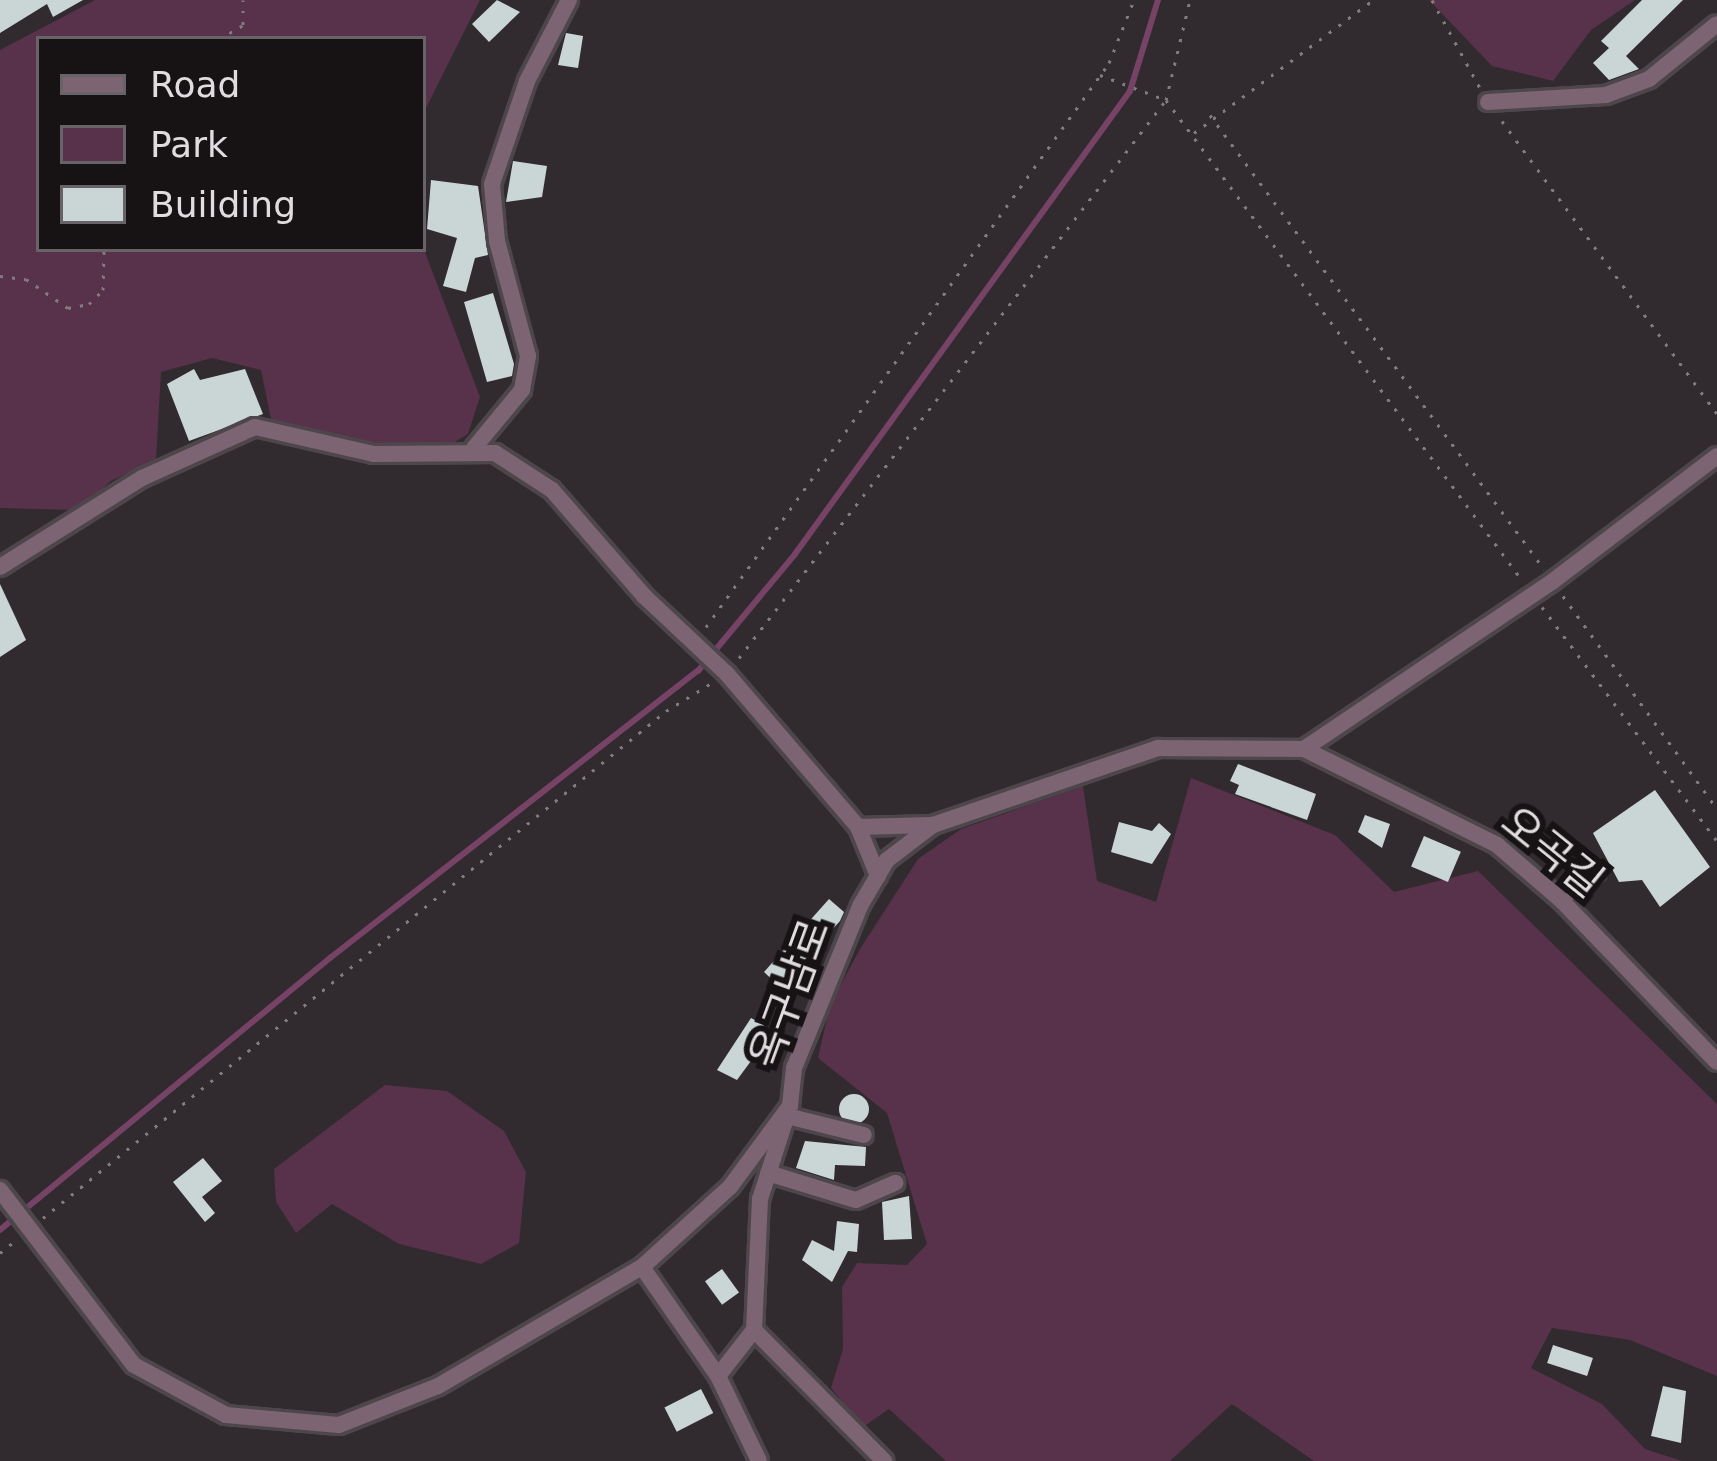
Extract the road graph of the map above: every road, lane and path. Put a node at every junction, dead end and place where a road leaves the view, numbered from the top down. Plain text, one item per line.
1 (243, 0) edge
2 (568, 0) edge
3 (1124, 0) edge
4 (1190, 0) edge
5 (1373, 0) edge
6 (1432, 0) edge
7 (1134, 1) edge
8 (1717, 24) edge
9 (225, 36) edge
10 (1100, 75) junction
11 (1166, 100) junction
12 (1488, 103) junction
13 (1210, 115) junction
14 (1193, 134) junction
15 (104, 252) edge
16 (0, 276) edge
17 (1717, 414) edge
18 (502, 415) junction
19 (475, 448) junction
20 (1717, 456) edge
21 (527, 469) junction
22 (0, 567) edge
23 (1552, 581) junction
24 (1533, 595) junction
25 (698, 648) junction
26 (722, 671) junction
27 (1304, 748) junction
28 (1717, 809) edge
29 (932, 825) junction
30 (858, 827) junction
31 (1717, 841) edge
32 (1599, 874) dead end
33 (878, 876) junction
34 (1562, 901) junction
35 (1717, 1062) edge
36 (788, 1111) junction
37 (864, 1135) dead end
38 (768, 1172) junction
39 (895, 1184) dead end
40 (4, 1196) edge
41 (25, 1227) junction
42 (0, 1253) edge
43 (642, 1267) junction
44 (754, 1330) junction
45 (718, 1376) junction
46 (759, 1461) edge
47 (884, 1461) edge

1 - 9 path
2 - 18 street
3 - 7 path
4 - 11 path
5 - 13 path
6 - 12 path
7 - 10 path
8 - 12 street
10 - 11 path
10 - 25 path
11 - 14 path
11 - 26 path
12 - 17 path
13 - 14 path
13 - 23 path
14 - 24 path
15 - 16 path
18 - 19 street
18 - 21 street
19 - 21 street
19 - 22 street
20 - 23 street
21 - 25 street
23 - 24 street
23 - 28 path
24 - 27 street
24 - 31 path
25 - 26 street
26 - 30 street
26 - 41 path
27 - 29 street, 옥구남로
27 - 34 street, 오곡길
29 - 30 street
29 - 33 street, 옥구남로
30 - 33 street
32 - 34 lane
33 - 36 street, 옥구남로
34 - 35 street, 오곡길
36 - 37 street
36 - 38 street
36 - 43 street, 옥구남로
38 - 39 street
38 - 44 street
40 - 41 street, 옥구남로
41 - 42 path
41 - 43 street, 옥구남로
43 - 45 street
44 - 45 street
44 - 47 street
45 - 46 street

